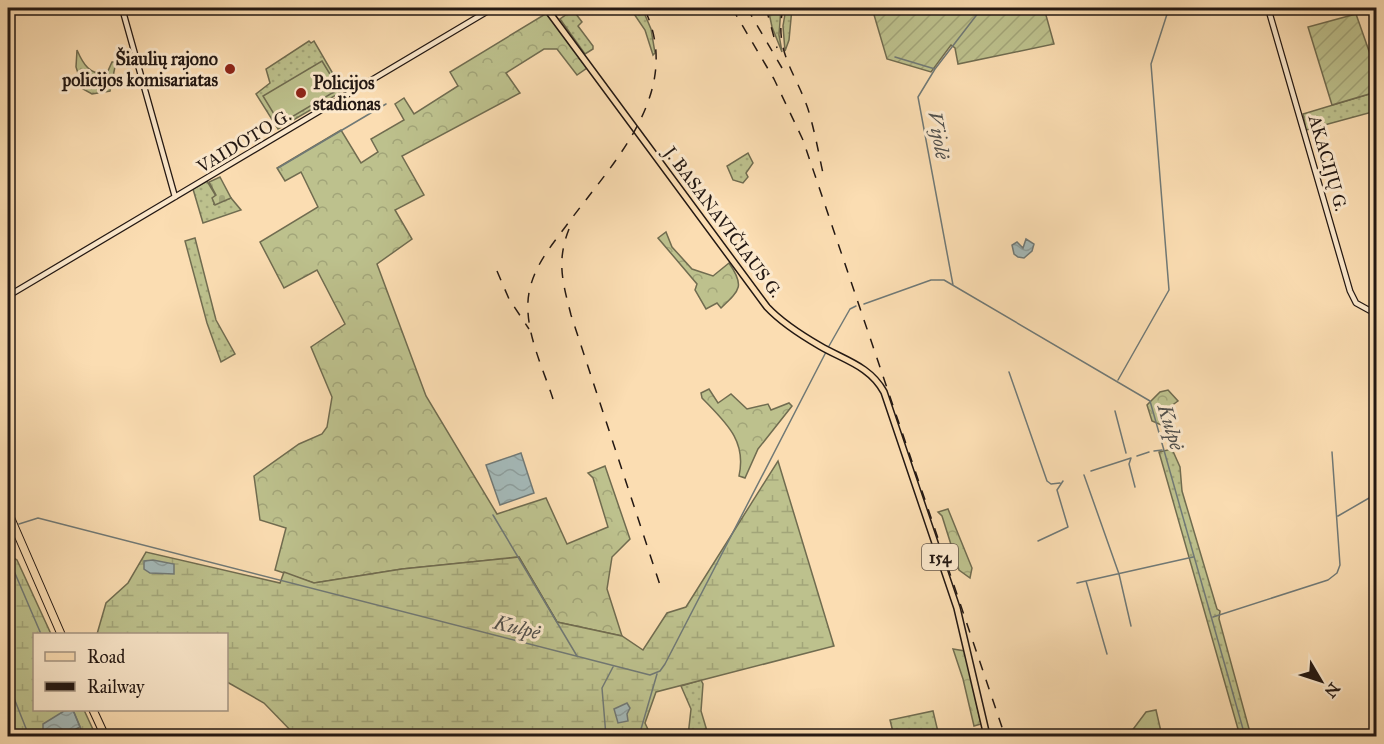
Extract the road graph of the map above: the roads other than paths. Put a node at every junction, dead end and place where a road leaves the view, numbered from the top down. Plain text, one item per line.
1 (122, 8) edge
2 (493, 8) edge
3 (546, 8) edge
4 (1268, 8) edge
5 (175, 197) junction
6 (8, 296) edge
7 (1377, 314) edge
8 (9, 517) edge
9 (8, 530) edge
10 (18, 537) junction
11 (61, 633) edge
12 (93, 711) edge
13 (105, 736) edge
14 (987, 736) edge

1 - 5 main road
2 - 5 main road, VAIDOTO G.
3 - 14 main road, J. BASANAVIČIAUS G. / 154
4 - 7 main road, AKACIJŲ G.
5 - 6 main road, VAIDOTO G.
8 - 10 highway
9 - 10 highway
10 - 11 highway
12 - 13 highway

